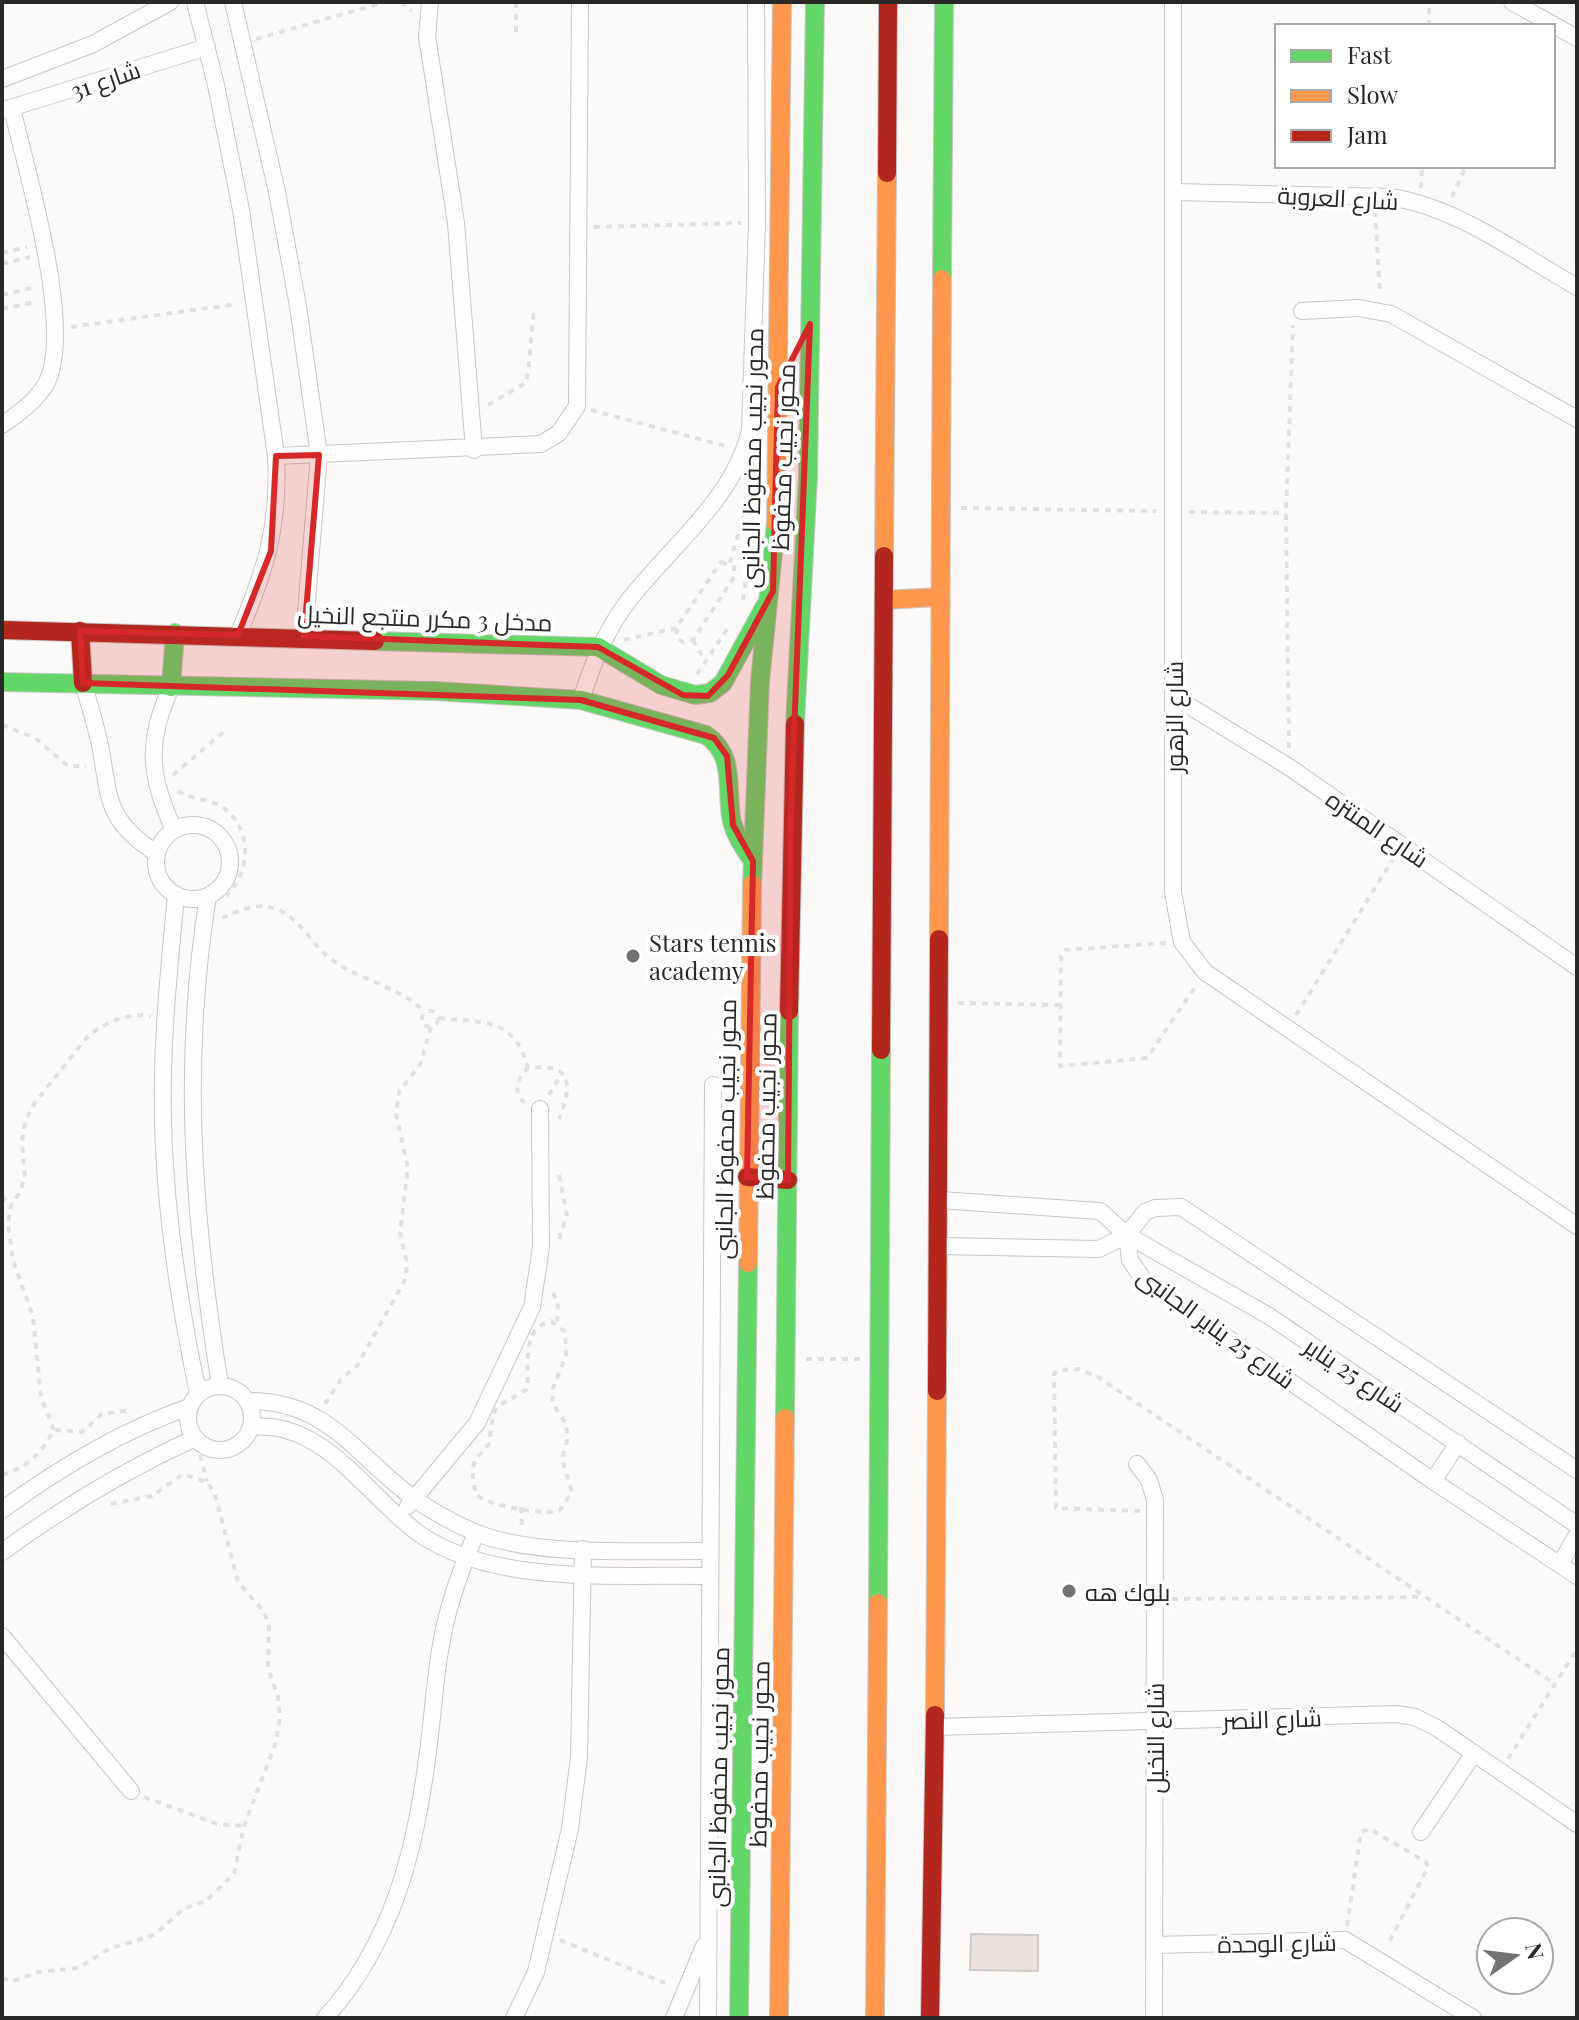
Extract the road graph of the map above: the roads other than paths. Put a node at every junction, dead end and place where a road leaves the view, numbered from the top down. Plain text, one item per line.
1 (170, 2) edge
2 (195, 2) edge
3 (233, 2) edge
4 (430, 2) edge
5 (580, 2) edge
6 (756, 2) edge
7 (782, 2) edge
8 (815, 2) edge
9 (888, 2) edge
10 (944, 2) edge
11 (1173, 2) edge
12 (1512, 2) edge
13 (1552, 24) edge
14 (1555, 26) edge
15 (1577, 38) edge
16 (207, 47) junction
17 (2, 79) edge
18 (7, 109) edge
19 (1173, 192) junction
20 (1577, 287) edge
21 (1302, 311) road end
22 (810, 324) junction
23 (778, 387) junction
24 (1577, 419) edge
25 (2, 425) edge
26 (474, 450) junction
27 (319, 455) junction
28 (276, 456) junction
29 (773, 591) junction
30 (939, 597) junction
31 (884, 600) junction
32 (2, 630) edge
33 (80, 631) junction
34 (175, 633) junction
35 (238, 635) junction
36 (304, 636) junction
37 (598, 647) junction
38 (2, 682) edge
39 (83, 683) junction
40 (171, 687) junction
41 (1173, 696) junction
42 (581, 700) junction
43 (174, 830) junction
44 (157, 854) junction
45 (753, 861) junction
46 (176, 895) junction
47 (208, 896) junction
48 (1577, 967) edge
49 (713, 1085) dead end
50 (540, 1109) road end
51 (747, 1177) junction
52 (788, 1180) junction
53 (940, 1200) junction
54 (1577, 1226) edge
55 (1127, 1235) junction
56 (940, 1246) junction
57 (220, 1385) junction
58 (194, 1400) junction
59 (247, 1401) junction
60 (251, 1427) junction
61 (201, 1443) junction
62 (1458, 1443) junction
63 (1137, 1464) dead end
64 (1577, 1470) edge
65 (1433, 1481) junction
66 (414, 1499) junction
67 (2, 1510) edge
68 (398, 1518) junction
69 (1577, 1525) edge
70 (476, 1533) junction
71 (1577, 1535) edge
72 (583, 1549) junction
73 (710, 1551) junction
74 (2, 1552) edge
75 (465, 1558) junction
76 (1560, 1564) junction
77 (582, 1573) junction
78 (709, 1576) junction
79 (1577, 1576) edge
80 (2, 1636) edge
81 (1154, 1722) junction
82 (935, 1727) junction
83 (1474, 1753) junction
84 (131, 1791) road end
85 (1577, 1824) edge
86 (1421, 1832) dead end
87 (708, 1936) junction
88 (1155, 1945) junction
89 (325, 2018) edge
90 (514, 2018) edge
91 (674, 2018) edge
92 (708, 2018) edge
93 (739, 2018) edge
94 (779, 2018) edge
95 (875, 2018) edge
96 (930, 2018) edge
97 (1154, 2018) edge
98 (1473, 2018) edge

1 - 17 street, شارع 31
2 - 16 street
3 - 27 street
4 - 26 street
5 - 26 street
6 - 37 street
7 - 23 street, محور نجيب محفوظ الجانبى
8 - 22 street, محور نجيب محفوظ
9 - 31 street
10 - 30 street
11 - 19 street, شارع الزهور
12 - 13 street
14 - 15 street
16 - 18 street, شارع 31
16 - 28 street
18 - 25 street
19 - 20 street, شارع العروبة
19 - 41 street, شارع الزهور
21 - 24 street
22 - 23 street
22 - 52 street, محور نجيب محفوظ
23 - 29 street, محور نجيب محفوظ الجانبى
26 - 27 street
27 - 28 street
27 - 36 street
28 - 35 street
29 - 37 street, مدخل 3 مكرر منتجع النخيل
29 - 45 street, محور نجيب محفوظ الجانبى
30 - 31 street
30 - 53 street
31 - 95 street
32 - 33 street, مدخل 3 مكرر منتجع النخيل
33 - 34 street, مدخل 3 مكرر منتجع النخيل
33 - 39 street
34 - 35 street, مدخل 3 مكرر منتجع النخيل
34 - 40 street
35 - 36 street, مدخل 3 مكرر منتجع النخيل
36 - 37 street, مدخل 3 مكرر منتجع النخيل
37 - 42 street
38 - 39 street
39 - 40 street
39 - 44 street
40 - 42 street
40 - 43 street
41 - 48 street, شارع المنتزه
41 - 54 street, شارع الزهور
42 - 45 street
43 - 44 street
43 - 47 street
44 - 46 street
45 - 51 street, محور نجيب محفوظ الجانبى
46 - 47 street
46 - 58 street
47 - 57 street
49 - 73 street
50 - 66 street
51 - 52 street
51 - 93 street, محور نجيب محفوظ الجانبى
52 - 94 street, محور نجيب محفوظ
53 - 55 street, شارع 25 يناير
53 - 56 street
55 - 56 street
55 - 62 street, شارع 25 يناير
55 - 64 street, شارع 25 يناير الجانبى
55 - 65 street, شارع 25 يناير الجانبى
56 - 82 street
57 - 58 street
57 - 59 street
58 - 61 street
58 - 67 street
59 - 60 street
59 - 66 street
60 - 61 street
60 - 68 street
61 - 74 street
62 - 65 street
62 - 69 street, شارع 25 يناير
63 - 81 street, شارع النخيل
65 - 76 street, شارع 25 يناير الجانبى
66 - 68 street
66 - 70 street
68 - 75 street
70 - 72 street
70 - 75 street
71 - 76 street
72 - 73 street
72 - 77 street
73 - 78 street
75 - 77 street
75 - 89 street
76 - 79 street, شارع 25 يناير الجانبى
77 - 78 street
77 - 90 street
78 - 87 street
80 - 84 street
81 - 82 street, شارع النصر
81 - 83 street, شارع النصر
81 - 88 street, شارع النخيل
82 - 96 street
83 - 85 street, شارع النصر
83 - 86 street
87 - 91 street
87 - 92 street
88 - 97 street, شارع النخيل
88 - 98 street, شارع الوحدة

